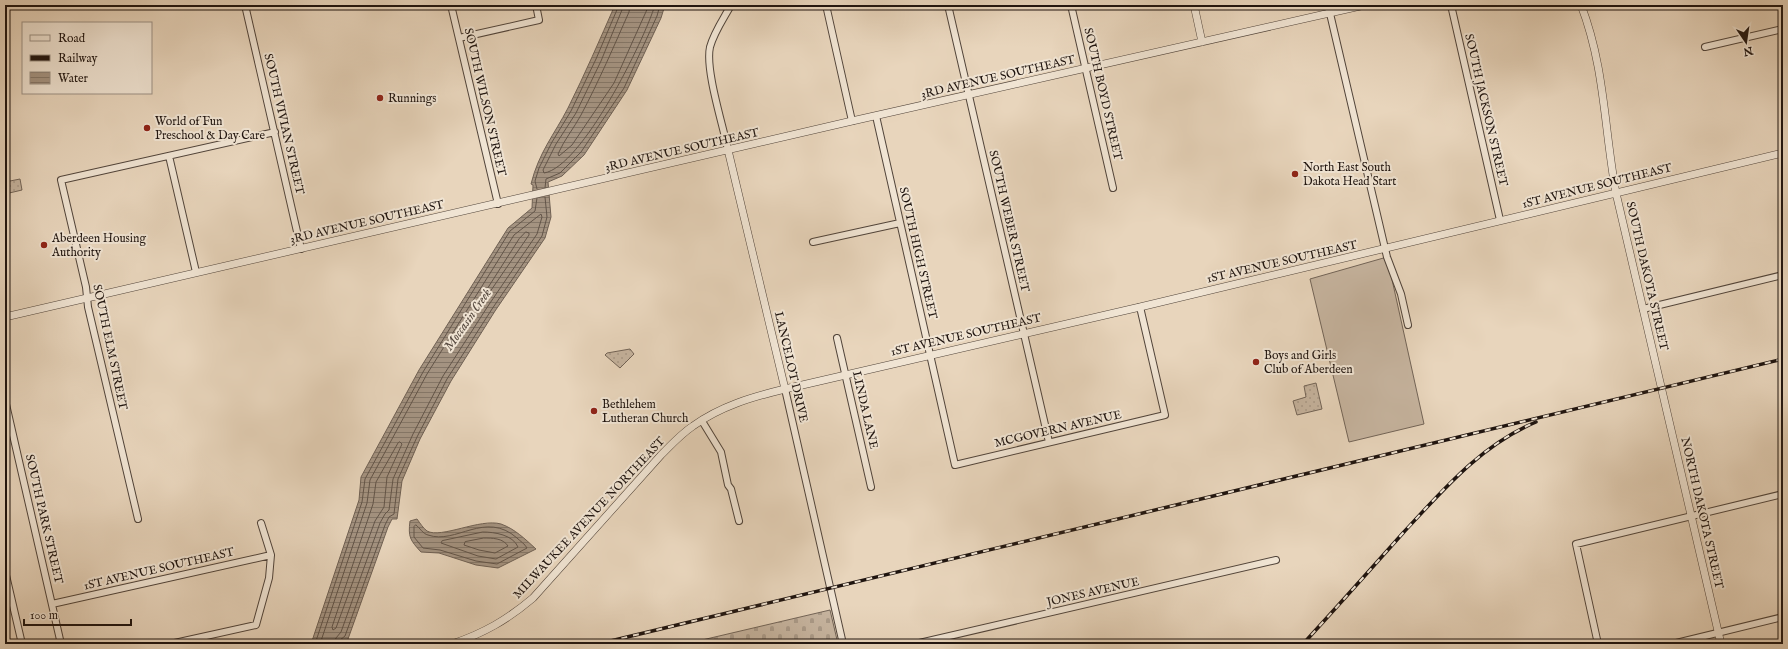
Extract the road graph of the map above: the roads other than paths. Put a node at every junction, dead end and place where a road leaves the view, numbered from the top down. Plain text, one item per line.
1 (245, 5) edge
2 (451, 5) edge
3 (536, 5) edge
4 (731, 5) edge
5 (826, 5) edge
6 (948, 5) edge
7 (1071, 5) edge
8 (1194, 5) edge
9 (1328, 5) edge
10 (1365, 5) edge
11 (1451, 5) edge
12 (1581, 5) edge
13 (1330, 13) junction
14 (1783, 29) edge
15 (459, 38) junction
16 (1202, 42) junction
17 (1705, 47) dead end
18 (1086, 68) junction
19 (970, 95) junction
20 (876, 116) junction
21 (852, 121) junction
22 (275, 132) junction
23 (728, 150) junction
24 (1783, 153) edge
25 (168, 156) junction
26 (1113, 188) dead end
27 (1616, 193) junction
28 (498, 204) junction
29 (1500, 220) junction
30 (900, 223) junction
31 (813, 242) dead end
32 (301, 248) junction
33 (1385, 248) junction
34 (196, 272) junction
35 (1783, 275) edge
36 (87, 297) junction
37 (1140, 307) junction
38 (1643, 309) junction
39 (5, 317) edge
40 (1408, 325) dead end
41 (1024, 333) junction
42 (837, 338) dead end
43 (930, 355) junction
44 (845, 374) junction
45 (785, 388) junction
46 (1662, 388) joint
47 (5, 400) edge
48 (702, 420) junction
49 (1049, 442) junction
50 (955, 465) joint
51 (871, 487) dead end
52 (1783, 494) edge
53 (1691, 516) junction
54 (138, 519) dead end
55 (740, 522) dead end
56 (260, 523) dead end
57 (271, 555) junction
58 (1276, 560) dead end
59 (5, 571) edge
60 (52, 604) junction
61 (1783, 618) edge
62 (1718, 633) junction
63 (22, 644) edge
64 (61, 644) edge
65 (170, 644) edge
66 (452, 644) edge
67 (844, 644) edge
68 (915, 644) edge
69 (1598, 644) edge
70 (1672, 644) edge
71 (1721, 644) edge

1 - 22 street, SOUTH VIVIAN STREET
2 - 15 street, SOUTH WILSON STREET
3 - 15 street
4 - 23 street
5 - 21 street
6 - 19 street, SOUTH WEBER STREET
7 - 18 street, SOUTH BOYD STREET
8 - 16 street
9 - 13 street
10 - 13 street, 3RD AVENUE SOUTHEAST
11 - 29 street, SOUTH JACKSON STREET
12 - 27 street, SOUTH DAKOTA STREET
13 - 16 street, 3RD AVENUE SOUTHEAST
13 - 33 street
14 - 17 street
15 - 28 street, SOUTH WILSON STREET
16 - 18 street, 3RD AVENUE SOUTHEAST
18 - 19 street, 3RD AVENUE SOUTHEAST
18 - 26 street, SOUTH BOYD STREET
19 - 20 street, 3RD AVENUE SOUTHEAST
19 - 41 street, SOUTH WEBER STREET
20 - 21 street, 3RD AVENUE SOUTHEAST
20 - 30 street, SOUTH HIGH STREET
21 - 23 street, 3RD AVENUE SOUTHEAST
22 - 25 street
22 - 32 street, SOUTH VIVIAN STREET
23 - 28 street, 3RD AVENUE SOUTHEAST
23 - 45 street, LANCELOT DRIVE
24 - 27 street, 1ST AVENUE SOUTHEAST
25 - 34 street
25 - 36 street, SOUTH ELM STREET
27 - 29 street, 1ST AVENUE SOUTHEAST
27 - 38 street, SOUTH DAKOTA STREET
28 - 32 street, 3RD AVENUE SOUTHEAST
29 - 33 street, 1ST AVENUE SOUTHEAST
30 - 31 street
30 - 43 street, SOUTH HIGH STREET
32 - 34 street, 3RD AVENUE SOUTHEAST
33 - 37 street, 1ST AVENUE SOUTHEAST
33 - 40 street
34 - 36 street, 3RD AVENUE SOUTHEAST
35 - 38 street
36 - 39 street, 3RD AVENUE SOUTHEAST
36 - 54 street, SOUTH ELM STREET
37 - 41 street, 1ST AVENUE SOUTHEAST
37 - 49 street, MCGOVERN AVENUE
38 - 46 street, SOUTH DAKOTA STREET
41 - 43 street, 1ST AVENUE SOUTHEAST
41 - 49 street, SOUTH WEBER STREET
42 - 44 street, LINDA LANE
43 - 44 street, 1ST AVENUE SOUTHEAST
43 - 50 street, SOUTH HIGH STREET
44 - 45 street, 1ST AVENUE SOUTHEAST
44 - 51 street, LINDA LANE
45 - 48 street, MILWAUKEE AVENUE NORTHEAST
45 - 67 street, LANCELOT DRIVE
46 - 53 street, NORTH DAKOTA STREET
47 - 60 street, SOUTH PARK STREET
48 - 55 street
48 - 66 street, MILWAUKEE AVENUE NORTHEAST
49 - 50 street, MCGOVERN AVENUE
52 - 53 street
53 - 62 street, NORTH DAKOTA STREET
53 - 69 street
56 - 57 street
57 - 60 street, 1ST AVENUE SOUTHEAST
57 - 65 street
58 - 68 street, JONES AVENUE
59 - 63 street
60 - 64 street, SOUTH PARK STREET
61 - 62 street
62 - 70 street
62 - 71 street, NORTH DAKOTA STREET

